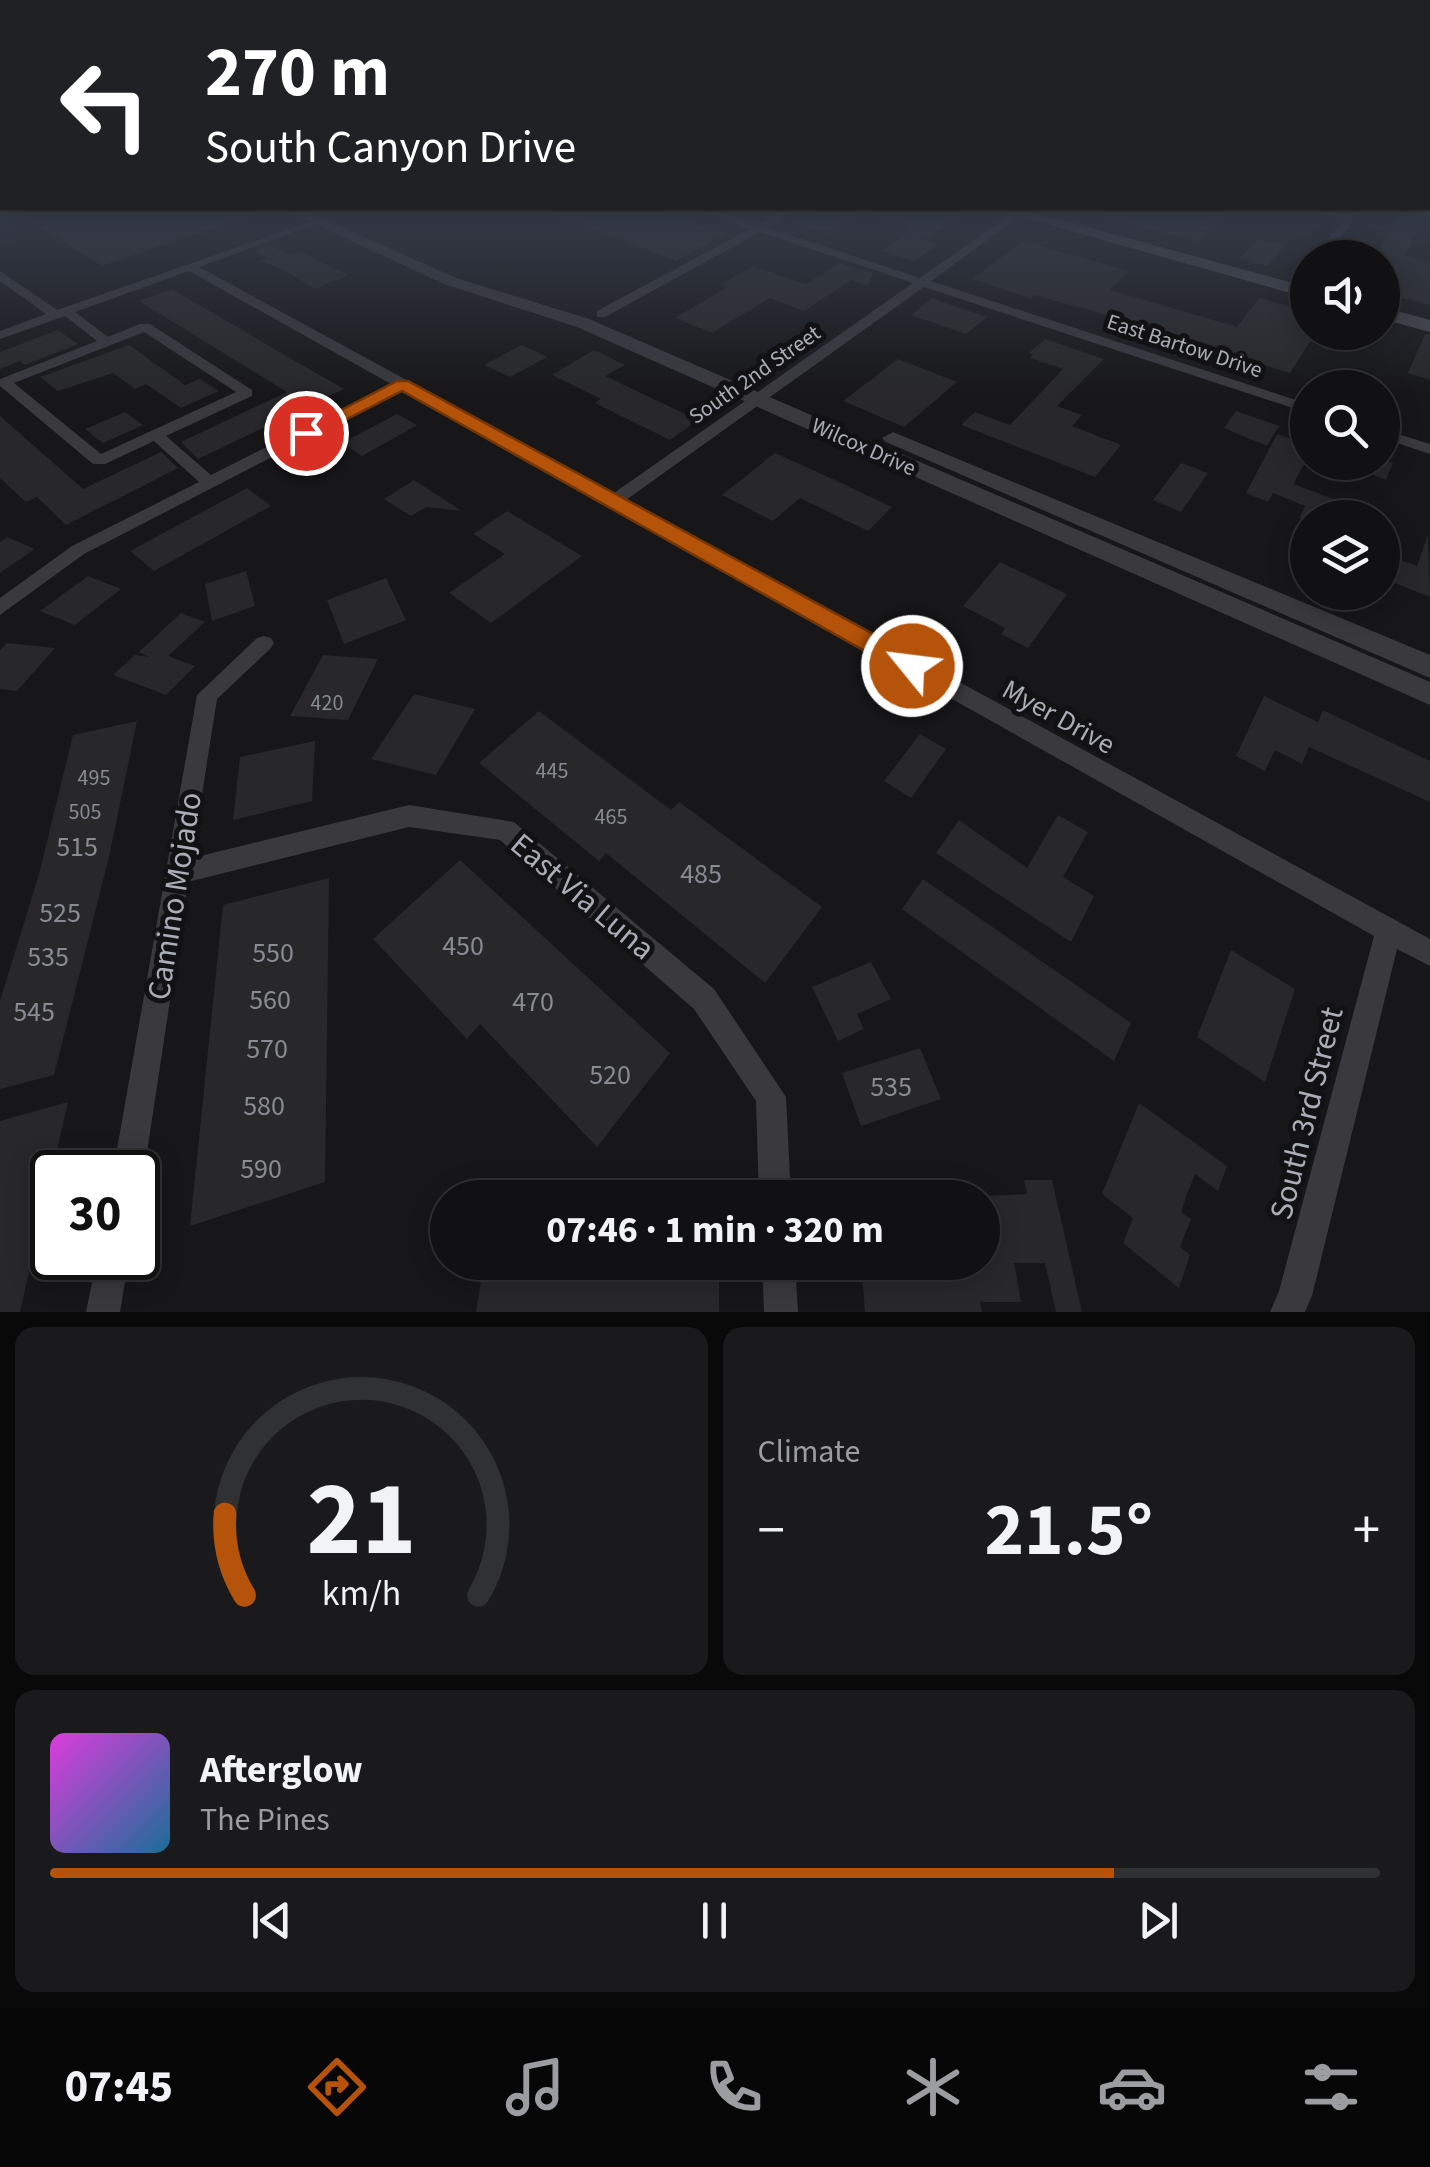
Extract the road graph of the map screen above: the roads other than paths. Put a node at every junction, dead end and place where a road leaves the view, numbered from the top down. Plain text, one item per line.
1 (173, 272) edge
2 (201, 272) edge
3 (430, 272) edge
4 (469, 272) edge
5 (677, 272) edge
6 (891, 272) edge
7 (938, 272) edge
8 (1250, 272) edge
9 (0, 275) edge
10 (1290, 282) edge
11 (924, 283) junction
12 (61, 313) junction
13 (601, 314) junction
14 (1400, 318) edge
15 (1430, 326) edge
16 (0, 334) edge
17 (107, 342) junction
18 (402, 384) junction
19 (766, 394) junction
20 (1290, 402) edge
21 (156, 435) junction
22 (1400, 439) edge
23 (1430, 449) edge
24 (209, 482) junction
25 (614, 501) junction
26 (0, 608) edge
27 (264, 643) dead end
28 (1430, 667) edge
29 (1430, 694) edge
30 (177, 873) junction
31 (1390, 930) junction
32 (1430, 952) edge
33 (132, 1150) edge
34 (775, 1180) edge
35 (109, 1280) edge
36 (779, 1280) edge
37 (102, 1312) edge
38 (780, 1312) edge
39 (1287, 1312) edge

1 - 12 street
2 - 18 street, Myer Drive
3 - 19 street, Wilcox Drive
4 - 13 street, Wilcox Drive
5 - 13 street
6 - 11 street, East Bartow Drive
7 - 11 street, South 2nd Street
8 - 10 main road
9 - 12 street
11 - 19 street, South 2nd Street
11 - 20 street, East Bartow Drive
12 - 16 street
12 - 17 street
13 - 19 street, Wilcox Drive
14 - 15 main road
17 - 21 street
17 - 21 street
18 - 24 street
18 - 25 street, Myer Drive
19 - 25 street, South 2nd Street
19 - 28 street, Wilcox Drive
19 - 29 street, Wilcox Drive
21 - 24 street
22 - 23 street
24 - 26 street
25 - 31 street, Myer Drive
27 - 30 street, Camino Mojado
30 - 33 street, Camino Mojado
30 - 34 street, East Via Luna
31 - 32 street, Myer Drive
31 - 39 street, South 3rd Street
35 - 37 street
36 - 38 street

